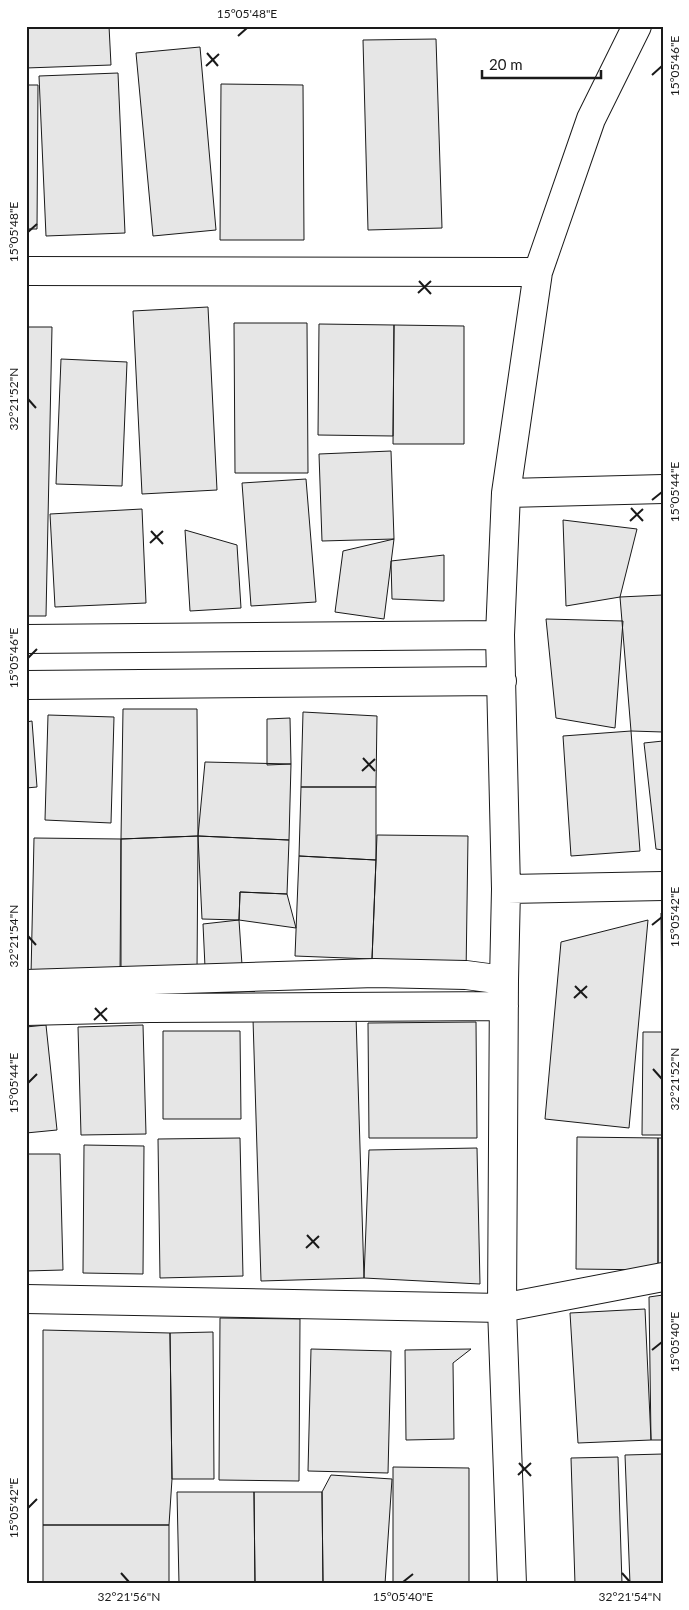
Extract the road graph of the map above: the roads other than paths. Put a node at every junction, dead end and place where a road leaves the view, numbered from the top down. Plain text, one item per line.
1 (637, 26) edge
2 (26, 271) edge
3 (538, 272) junction
4 (663, 489) edge
5 (506, 493) junction
6 (500, 634) junction
7 (26, 639) edge
8 (502, 681) junction
9 (26, 686) edge
10 (663, 886) edge
11 (506, 889) junction
12 (504, 980) junction
13 (26, 984) edge
14 (504, 1006) junction
15 (26, 1011) edge
16 (663, 1277) edge
17 (26, 1299) edge
18 (502, 1308) junction
19 (512, 1584) edge

1 - 3 street
2 - 3 street
3 - 5 street
4 - 5 street
5 - 6 street
6 - 7 street
6 - 8 street
8 - 9 street
8 - 11 street
10 - 11 street
11 - 12 street
12 - 13 street
12 - 14 street
14 - 15 street
14 - 18 street
16 - 18 street
17 - 18 street
18 - 19 street

